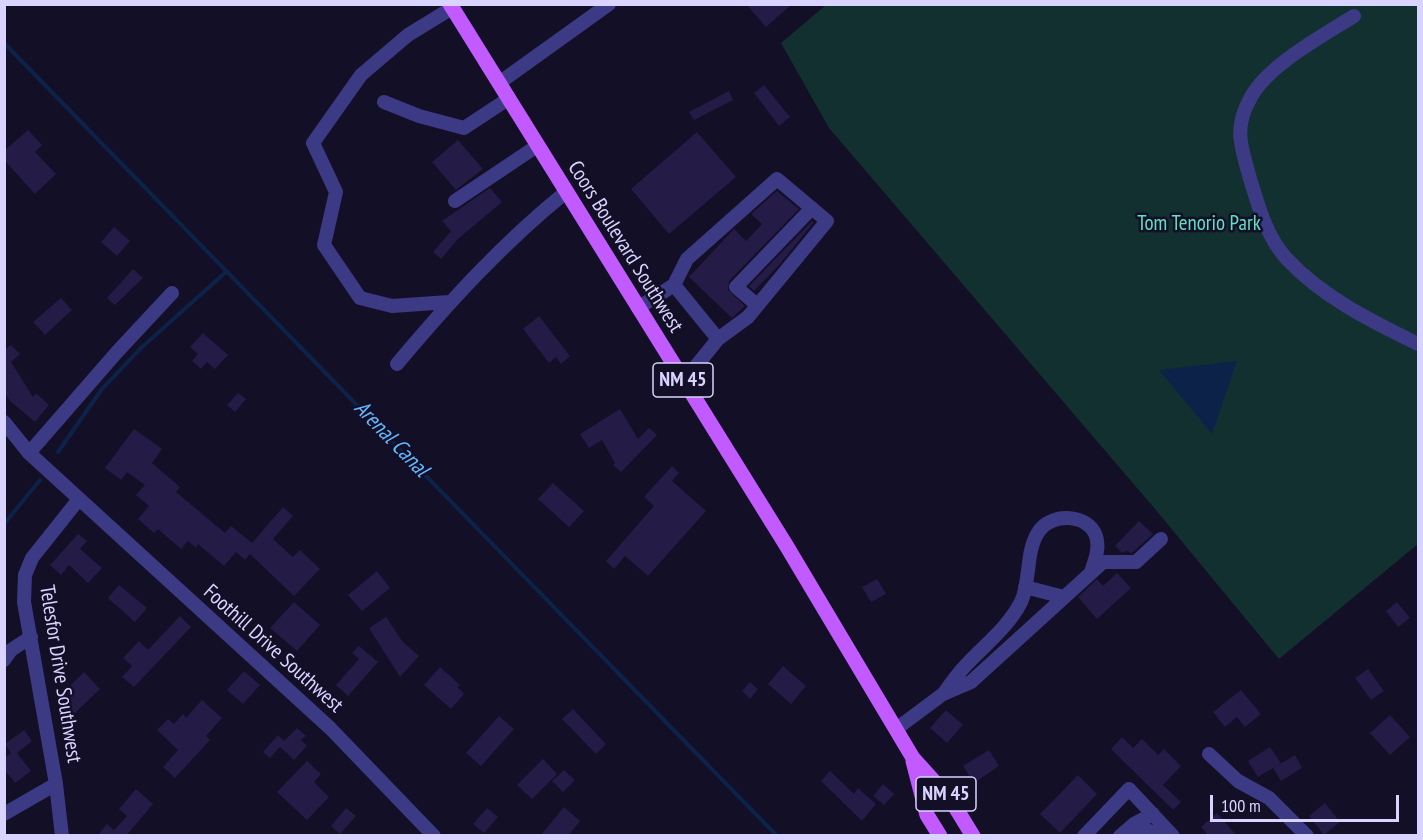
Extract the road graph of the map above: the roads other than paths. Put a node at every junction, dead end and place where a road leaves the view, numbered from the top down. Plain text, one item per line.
1 (609, 4) edge
2 (451, 6) edge
3 (1354, 16) dead end
4 (499, 83) junction
5 (508, 99) junction
6 (384, 102) dead end
7 (537, 146) junction
8 (566, 192) junction
9 (455, 201) dead end
10 (812, 208) junction
11 (674, 285) junction
12 (172, 293) dead end
13 (449, 302) junction
14 (757, 304) junction
15 (638, 308) junction
16 (718, 339) junction
17 (1419, 344) edge
18 (397, 364) dead end
19 (684, 381) junction
20 (4, 422) edge
21 (29, 453) junction
22 (79, 499) junction
23 (1161, 539) dead end
24 (1090, 574) junction
25 (1026, 587) junction
26 (1064, 597) junction
27 (31, 638) junction
28 (4, 660) edge
29 (943, 694) junction
30 (896, 729) junction
31 (1209, 754) dead end
32 (913, 758) junction
33 (56, 784) junction
34 (4, 814) edge
35 (1153, 814) junction
36 (927, 815) junction
37 (1133, 835) edge
38 (62, 836) edge
39 (434, 836) edge
40 (940, 836) edge
41 (947, 836) edge
42 (973, 836) edge
43 (1084, 836) edge
44 (1120, 836) edge
45 (1139, 836) edge
46 (1160, 836) edge
47 (1173, 836) edge
48 (1307, 836) edge

1 - 4 street
2 - 4 main road, Coors Boulevard Southwest / NM 45
2 - 13 street
3 - 17 street
4 - 5 main road, Coors Boulevard Southwest / NM 45
5 - 6 street
5 - 7 main road, Coors Boulevard Southwest / NM 45
7 - 8 main road, Coors Boulevard Southwest / NM 45
7 - 9 street
8 - 13 street
8 - 15 main road, Coors Boulevard Southwest / NM 45
10 - 11 street
10 - 14 street
10 - 14 street
11 - 15 street
11 - 16 street
12 - 21 street
13 - 18 street
14 - 16 street
15 - 19 main road, Coors Boulevard Southwest / NM 45
16 - 19 street
19 - 30 main road, Coors Boulevard Southwest / NM 45
20 - 21 street
21 - 22 street, Foothill Drive Southwest
22 - 27 street, Telesfor Drive Southwest
22 - 39 street, Foothill Drive Southwest
23 - 24 street
24 - 25 street
24 - 26 street
25 - 26 street
25 - 29 street
26 - 29 street
27 - 28 street
27 - 33 street, Telesfor Drive Southwest
29 - 30 street
30 - 32 main road, Coors Boulevard Southwest / NM 45
31 - 48 street
32 - 36 main road, Coors Boulevard Southwest / NM 45
32 - 42 main road, Coors Boulevard Southwest / NM 45
33 - 34 street
33 - 38 street, Telesfor Drive Southwest
35 - 43 street
35 - 44 street
35 - 47 street
36 - 40 main road, Coors Boulevard Southwest / NM 45
36 - 41 main road
37 - 45 street
37 - 46 street

